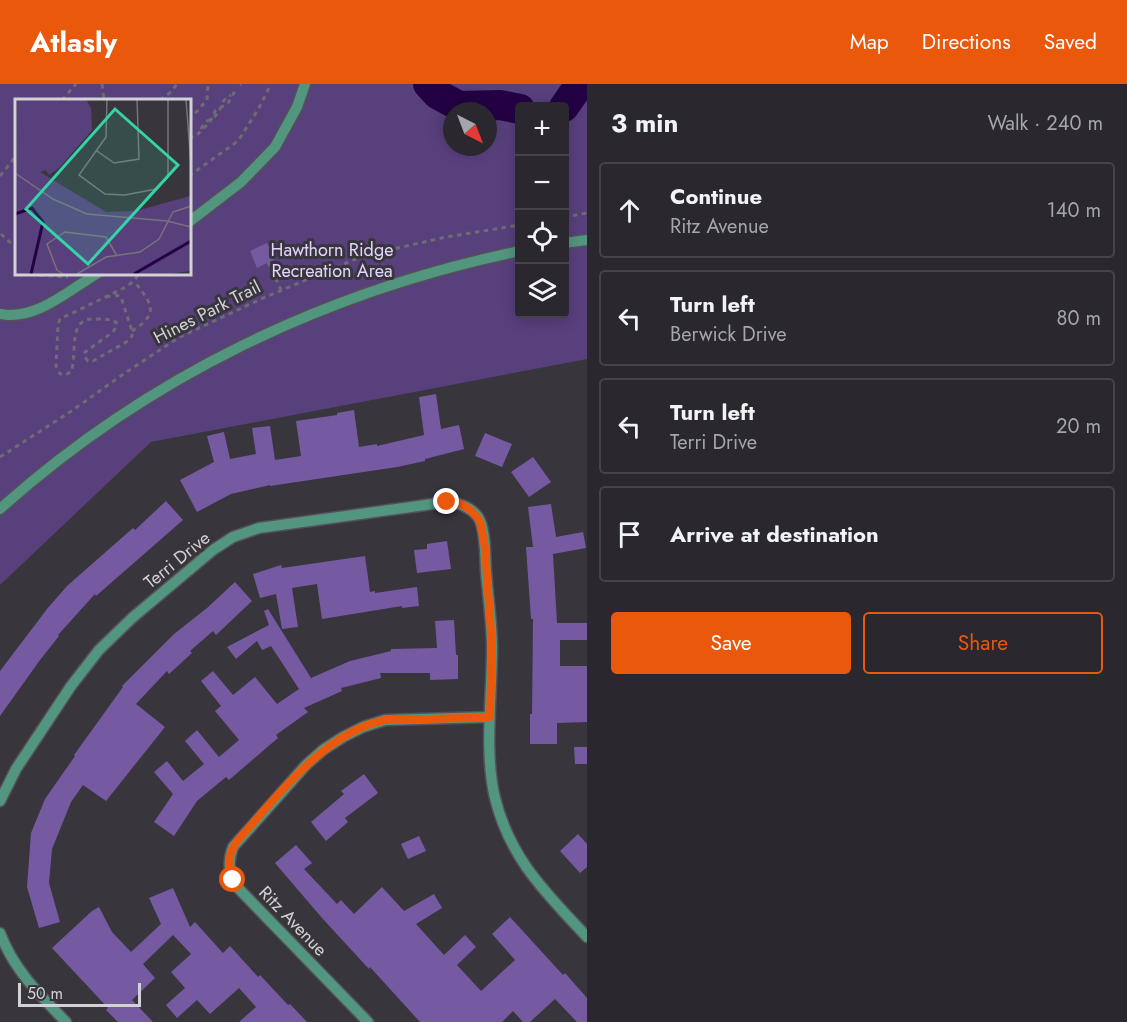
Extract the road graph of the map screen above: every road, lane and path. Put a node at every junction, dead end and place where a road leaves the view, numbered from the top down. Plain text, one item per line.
1 (76, 84) edge
2 (177, 84) edge
3 (208, 84) edge
4 (270, 84) edge
5 (305, 84) edge
6 (235, 90) dead end
7 (63, 99) edge
8 (162, 99) edge
9 (190, 119) edge
10 (190, 138) edge
11 (15, 157) edge
12 (190, 175) edge
13 (0, 176) edge
14 (587, 213) edge
15 (569, 216) edge
16 (190, 221) edge
17 (515, 226) edge
18 (1, 234) edge
19 (587, 240) edge
20 (569, 242) edge
21 (15, 247) edge
22 (515, 252) edge
23 (268, 262) dead end
24 (36, 274) edge
25 (96, 274) edge
26 (138, 274) edge
27 (88, 279) junction
28 (134, 281) junction
29 (281, 290) junction
30 (106, 297) junction
31 (0, 314) edge
32 (132, 331) junction
33 (0, 457) edge
34 (0, 509) edge
35 (490, 717) junction
36 (0, 801) edge
37 (0, 933) edge
38 (587, 937) edge
39 (63, 1021) edge
40 (368, 1022) edge

1 - 7 path
2 - 8 path
3 - 9 path
4 - 12 path
5 - 16 street
6 - 10 path
11 - 13 path
14 - 15 path
17 - 29 path, Hines Park Trail
18 - 21 path
19 - 20 street
22 - 34 street
23 - 29 path
24 - 27 path
25 - 27 street
26 - 28 path
27 - 31 street
28 - 30 path
28 - 32 path
29 - 33 path, Hines Park Trail
30 - 32 path
30 - 32 path
35 - 36 street, Terri Drive
35 - 38 street
35 - 40 street, Ritz Avenue
37 - 39 street

